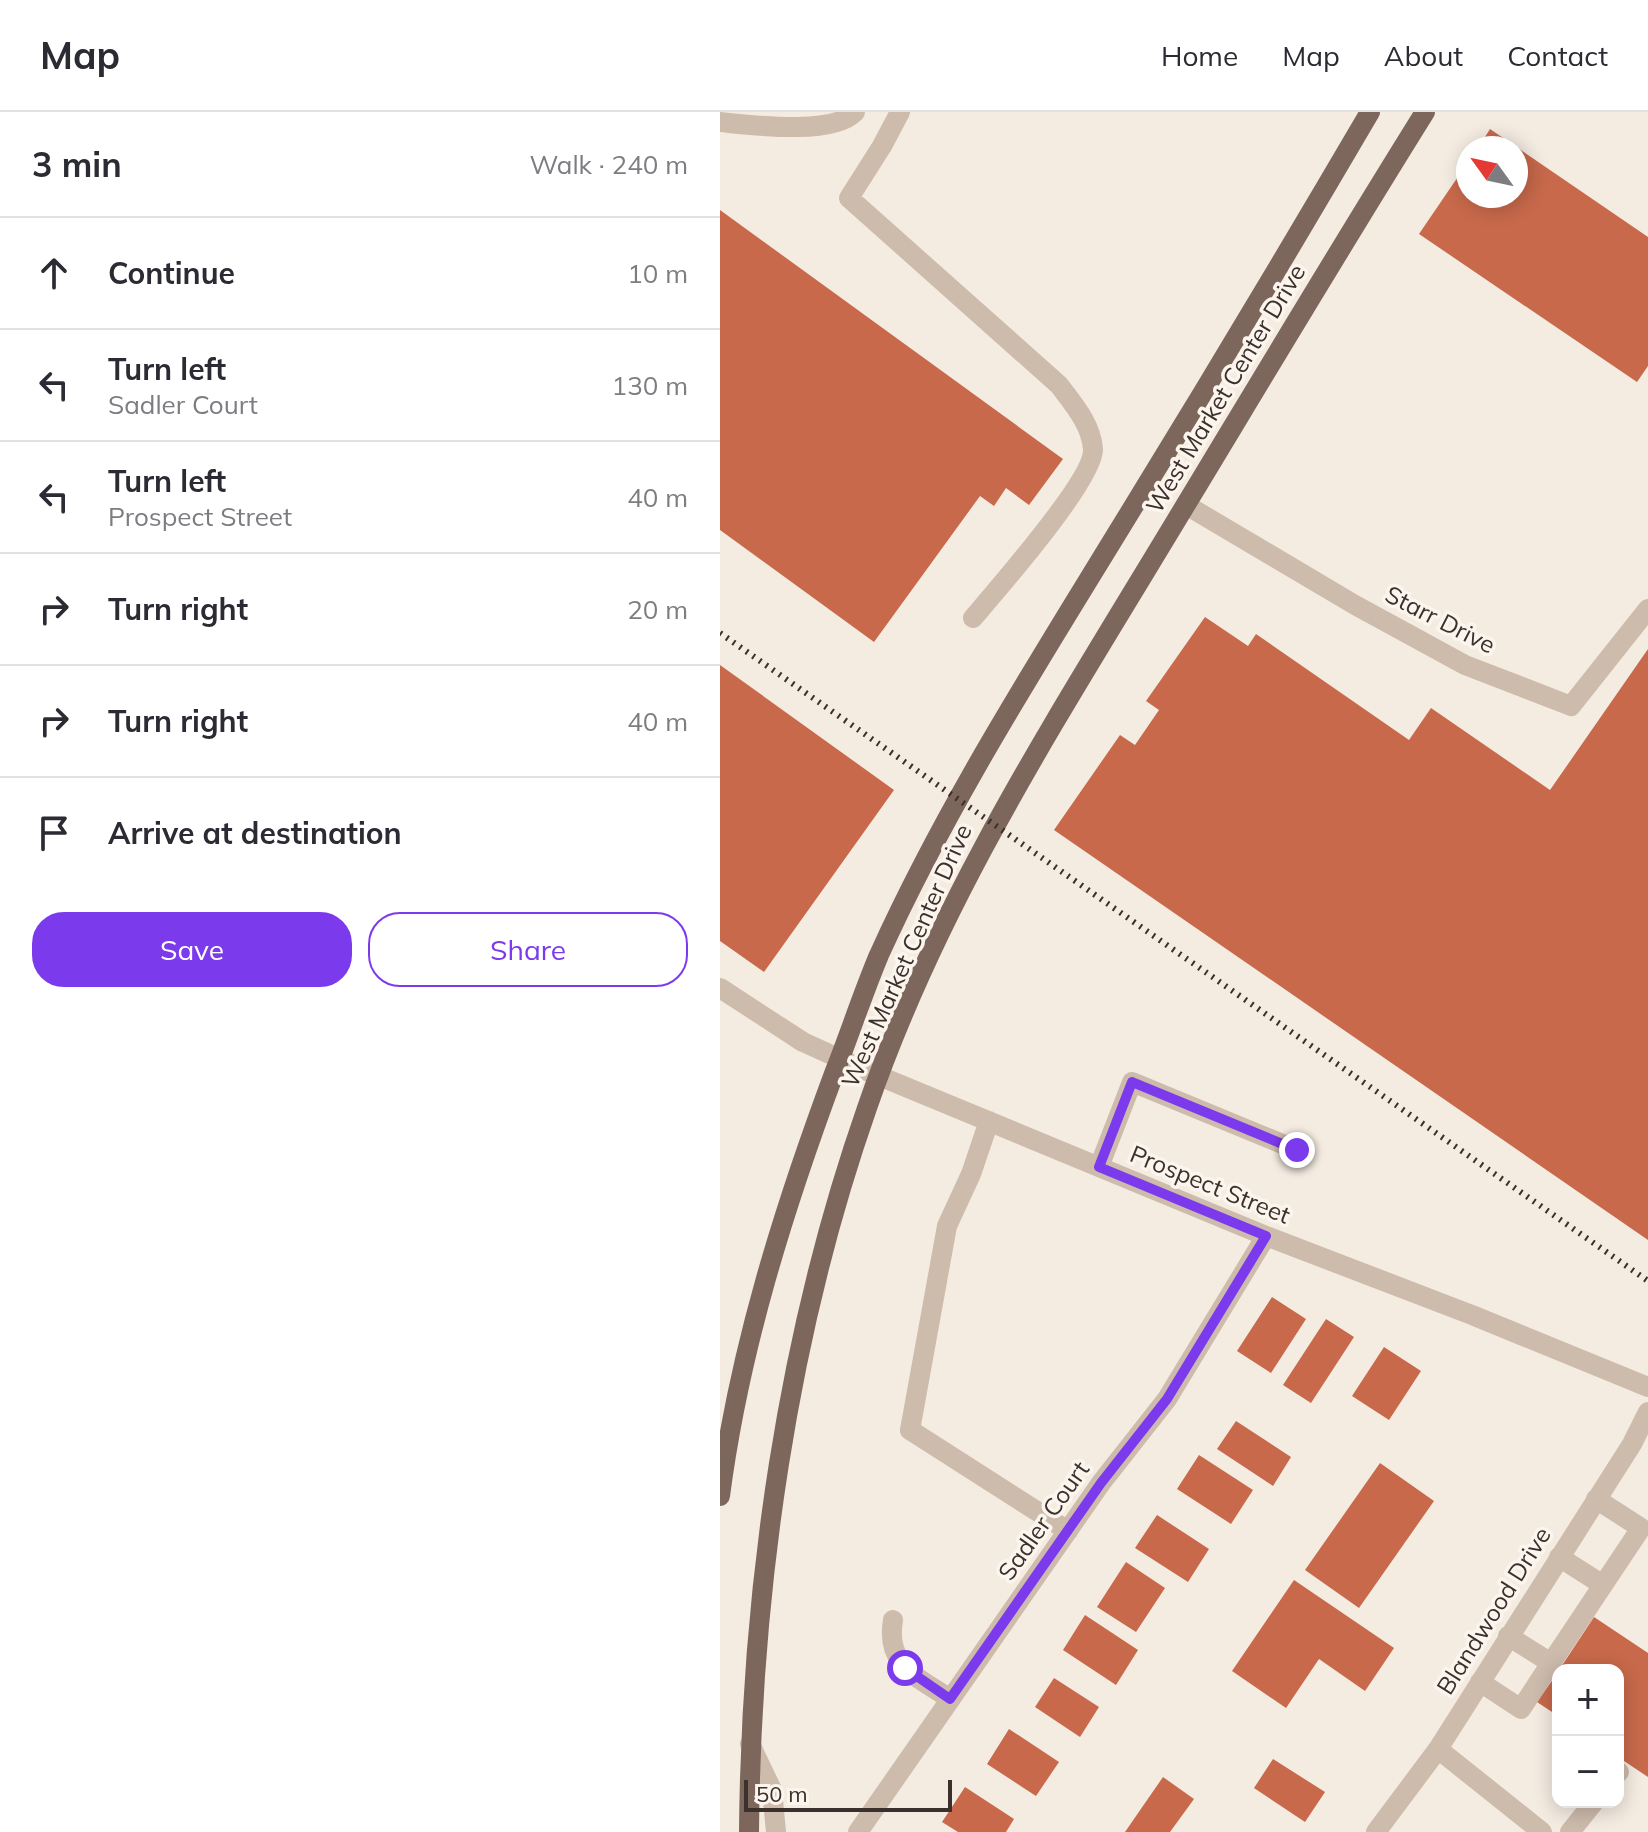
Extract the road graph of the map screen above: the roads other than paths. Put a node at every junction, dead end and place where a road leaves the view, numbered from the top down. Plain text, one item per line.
1 (855, 112) edge
2 (900, 112) edge
3 (1370, 112) edge
4 (1425, 112) edge
5 (720, 122) edge
6 (1186, 505) junction
7 (1648, 609) edge
8 (973, 618) dead end
9 (723, 996) edge
10 (989, 1121) junction
11 (1297, 1150) dead end
12 (1099, 1167) junction
13 (1266, 1236) junction
14 (1648, 1387) edge
15 (1648, 1412) edge
16 (720, 1496) edge
17 (1596, 1499) junction
18 (1644, 1527) edge
19 (1068, 1531) junction
20 (1559, 1557) junction
21 (1603, 1585) junction
22 (893, 1620) dead end
23 (1508, 1636) junction
24 (1551, 1663) junction
25 (1480, 1682) junction
26 (950, 1699) junction
27 (750, 1744) junction
28 (1438, 1749) junction
29 (1589, 1808) edge
30 (749, 1832) edge
31 (776, 1832) edge
32 (858, 1832) edge
33 (1376, 1832) edge
34 (1542, 1832) edge
35 (1570, 1832) edge

1 - 5 street
2 - 8 street
3 - 16 main road, West Market Center Drive
4 - 6 main road, West Market Center Drive
6 - 7 street, Starr Drive
6 - 27 main road, West Market Center Drive
9 - 10 street, Prospect Street
10 - 12 street, Prospect Street
10 - 19 street
11 - 12 street
12 - 13 street, Prospect Street
13 - 14 street, Prospect Street
13 - 19 street, Sadler Court
15 - 17 street, Blandwood Drive
17 - 18 street
17 - 20 street, Blandwood Drive
18 - 21 street
19 - 26 street, Sadler Court
20 - 21 street
20 - 23 street, Blandwood Drive
21 - 24 street
22 - 26 street
23 - 24 street
23 - 25 street, Blandwood Drive
24 - 25 street
25 - 28 street, Blandwood Drive
26 - 32 street, Sadler Court
27 - 30 main road, West Market Center Drive
27 - 31 street
28 - 33 street, Blandwood Drive
28 - 34 street
29 - 35 street

